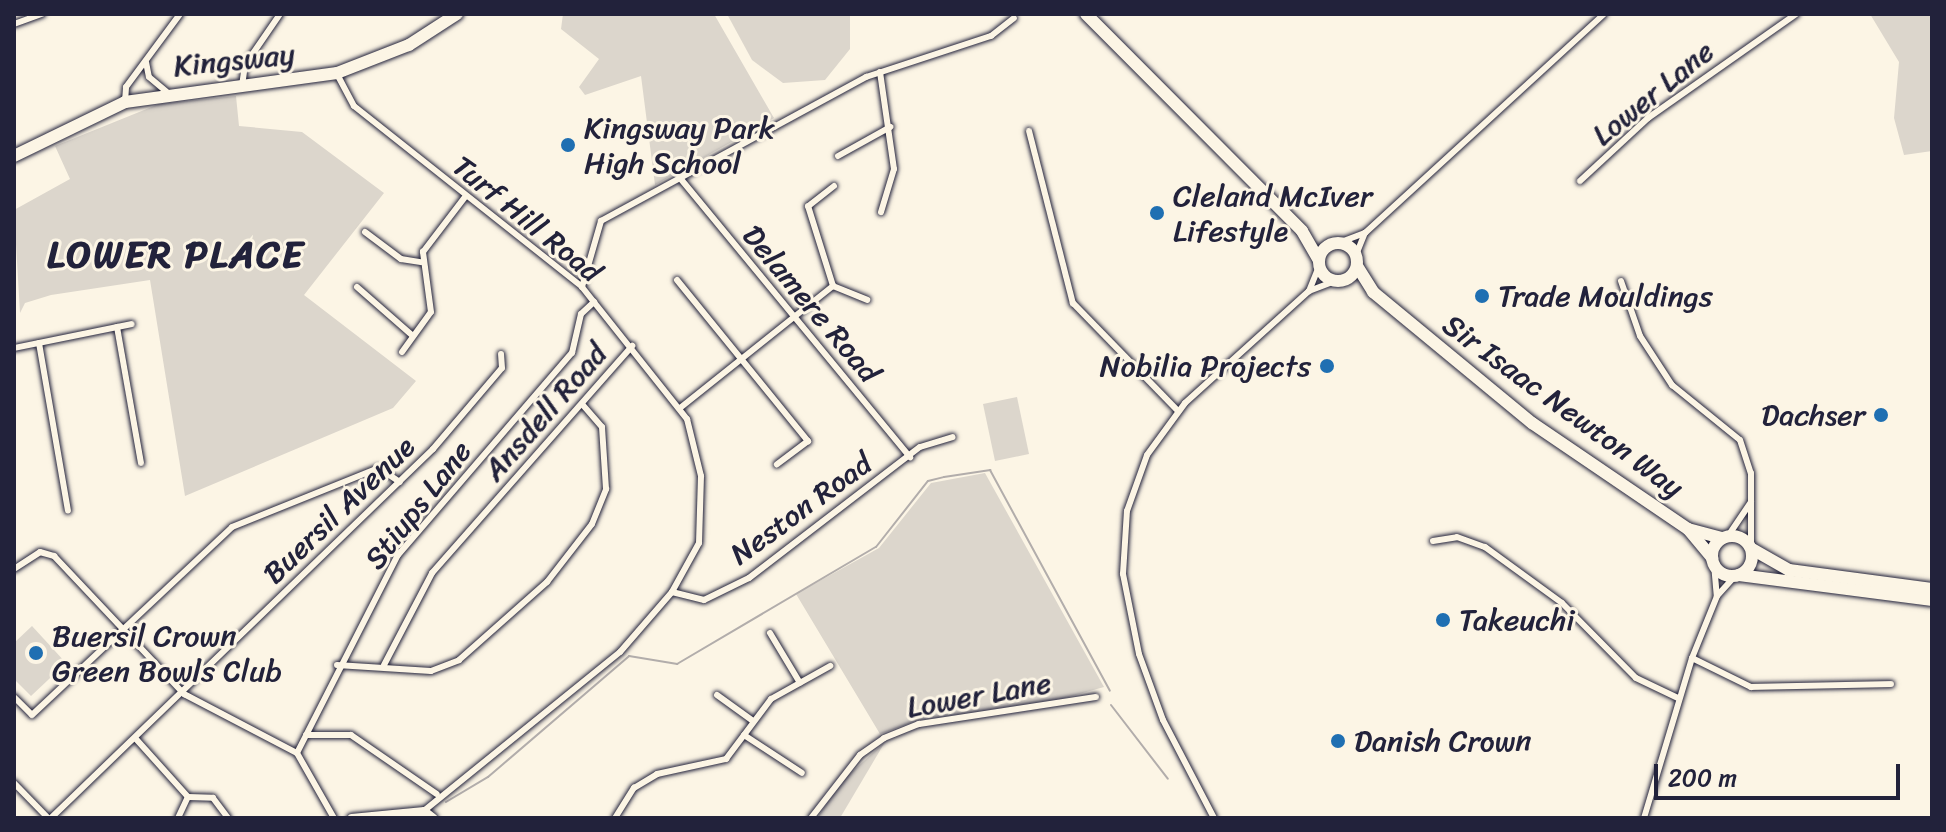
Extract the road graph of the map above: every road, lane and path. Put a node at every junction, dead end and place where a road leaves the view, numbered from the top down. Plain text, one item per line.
1 (42, 14) edge
2 (180, 14) edge
3 (280, 14) edge
4 (457, 14) edge
5 (1086, 14) edge
6 (1604, 14) edge
7 (1796, 14) edge
8 (1014, 18) dead end
9 (18, 20) edge
10 (146, 62) junction
11 (880, 72) junction
12 (337, 73) junction
13 (242, 86) junction
14 (167, 92) junction
15 (125, 102) junction
16 (890, 127) junction
17 (1029, 131) dead end
18 (14, 156) edge
19 (838, 156) dead end
20 (680, 178) junction
21 (1580, 181) dead end
22 (834, 186) dead end
23 (465, 197) junction
24 (881, 212) dead end
25 (1302, 231) junction
26 (365, 232) dead end
27 (384, 232) dead end
28 (1365, 233) junction
29 (377, 241) junction
30 (1336, 243) junction
31 (1357, 260) junction
32 (421, 262) junction
33 (1319, 263) junction
34 (677, 280) dead end
35 (1340, 280) junction
36 (1621, 281) dead end
37 (833, 286) junction
38 (357, 287) dead end
39 (582, 287) junction
40 (1309, 291) junction
41 (1373, 292) junction
42 (867, 300) dead end
43 (594, 302) junction
44 (793, 318) junction
45 (132, 324) dead end
46 (117, 327) junction
47 (413, 336) junction
48 (39, 343) junction
49 (632, 346) junction
50 (14, 348) edge
51 (402, 352) dead end
52 (501, 354) dead end
53 (740, 360) junction
54 (583, 405) junction
55 (680, 408) junction
56 (1178, 411) junction
57 (952, 437) dead end
58 (910, 457) junction
59 (141, 463) dead end
60 (777, 464) dead end
61 (400, 482) junction
62 (1751, 502) junction
63 (68, 511) dead end
64 (1688, 529) junction
65 (1725, 537) junction
66 (1433, 541) dead end
67 (1751, 548) junction
68 (1713, 561) junction
69 (14, 569) edge
70 (1737, 576) junction
71 (1932, 589) edge
72 (672, 592) junction
73 (1717, 596) junction
74 (1932, 600) edge
75 (123, 629) junction
76 (770, 633) dead end
77 (1692, 658) junction
78 (337, 665) junction
79 (384, 665) junction
80 (830, 666) dead end
81 (800, 683) junction
82 (1891, 684) dead end
83 (184, 694) junction
84 (717, 695) dead end
85 (14, 697) edge
86 (1678, 698) junction
87 (1092, 706) dead end
88 (753, 721) junction
89 (306, 735) junction
90 (744, 735) junction
91 (136, 739) junction
92 (297, 753) junction
93 (802, 773) dead end
94 (14, 783) edge
95 (437, 794) junction
96 (188, 797) junction
97 (428, 815) edge
98 (1211, 817) edge
99 (49, 818) edge
100 (178, 818) edge
101 (228, 818) edge
102 (334, 818) edge
103 (351, 818) edge
104 (615, 818) edge
105 (811, 818) edge
106 (1644, 818) edge

1 - 9 street
2 - 10 street
3 - 13 street
4 - 12 highway, Kingsway
5 - 25 highway
6 - 28 street
7 - 21 street, Lower Lane
8 - 11 street
10 - 14 street
10 - 15 street
11 - 16 street
11 - 20 street
12 - 13 highway, Kingsway
12 - 23 street, Turf Hill Road
13 - 14 highway, Kingsway
14 - 15 highway, Kingsway
15 - 18 highway, Kingsway
16 - 19 street
16 - 24 street
17 - 56 street
20 - 39 street
20 - 44 street, Delamere Road
22 - 37 street
23 - 32 street
23 - 39 street, Turf Hill Road
25 - 30 highway
25 - 33 highway
26 - 29 street
27 - 29 street
28 - 30 street
28 - 31 street
29 - 32 street
30 - 31 highway, Sir Isaac Newton Way
30 - 33 highway
31 - 35 highway
31 - 41 highway, Sir Isaac Newton Way
32 - 47 street
33 - 35 highway
33 - 40 street
34 - 53 street
35 - 40 street
35 - 41 highway, Sir Isaac Newton Way
36 - 62 street
37 - 42 street
37 - 44 street
38 - 47 street
39 - 43 street, Turf Hill Road
40 - 56 street
41 - 64 highway, Sir Isaac Newton Way
43 - 49 street, Turf Hill Road
43 - 78 street, Stiups Lane
44 - 53 street
44 - 58 street, Delamere Road
45 - 46 street
46 - 48 street
46 - 59 street
47 - 51 street
48 - 50 street
48 - 63 street
49 - 54 street, Ansdell Road
49 - 55 street, Turf Hill Road
52 - 61 street, Buersil Avenue
53 - 55 street
53 - 60 street
54 - 79 street, Ansdell Road
54 - 79 street
55 - 72 street, Turf Hill Road
56 - 98 street
57 - 58 street, Neston Road
58 - 72 street, Neston Road
61 - 75 street
61 - 83 street, Buersil Avenue
62 - 65 street
62 - 67 street
64 - 65 highway, Sir Isaac Newton Way
64 - 68 highway, Sir Isaac Newton Way
65 - 67 highway, Sir Isaac Newton Way
65 - 68 highway
66 - 86 street
67 - 70 highway
67 - 71 highway
68 - 70 highway
68 - 73 street
69 - 75 street
70 - 73 street
70 - 74 highway
72 - 95 street, Turf Hill Road
73 - 77 street
75 - 83 street
75 - 85 street
76 - 81 street
77 - 82 street
77 - 86 street
78 - 79 street
78 - 89 street, Stiups Lane
80 - 81 street
81 - 88 street
83 - 91 street, Buersil Avenue
83 - 92 street
84 - 88 street
86 - 106 street
87 - 105 street, Lower Lane
88 - 90 street
89 - 92 street, Stiups Lane
89 - 95 street
90 - 93 street
90 - 104 street
91 - 96 street
91 - 99 street, Buersil Avenue
92 - 102 street
94 - 99 street
95 - 97 street, Turf Hill Road
96 - 100 street
96 - 101 street
97 - 103 main road

